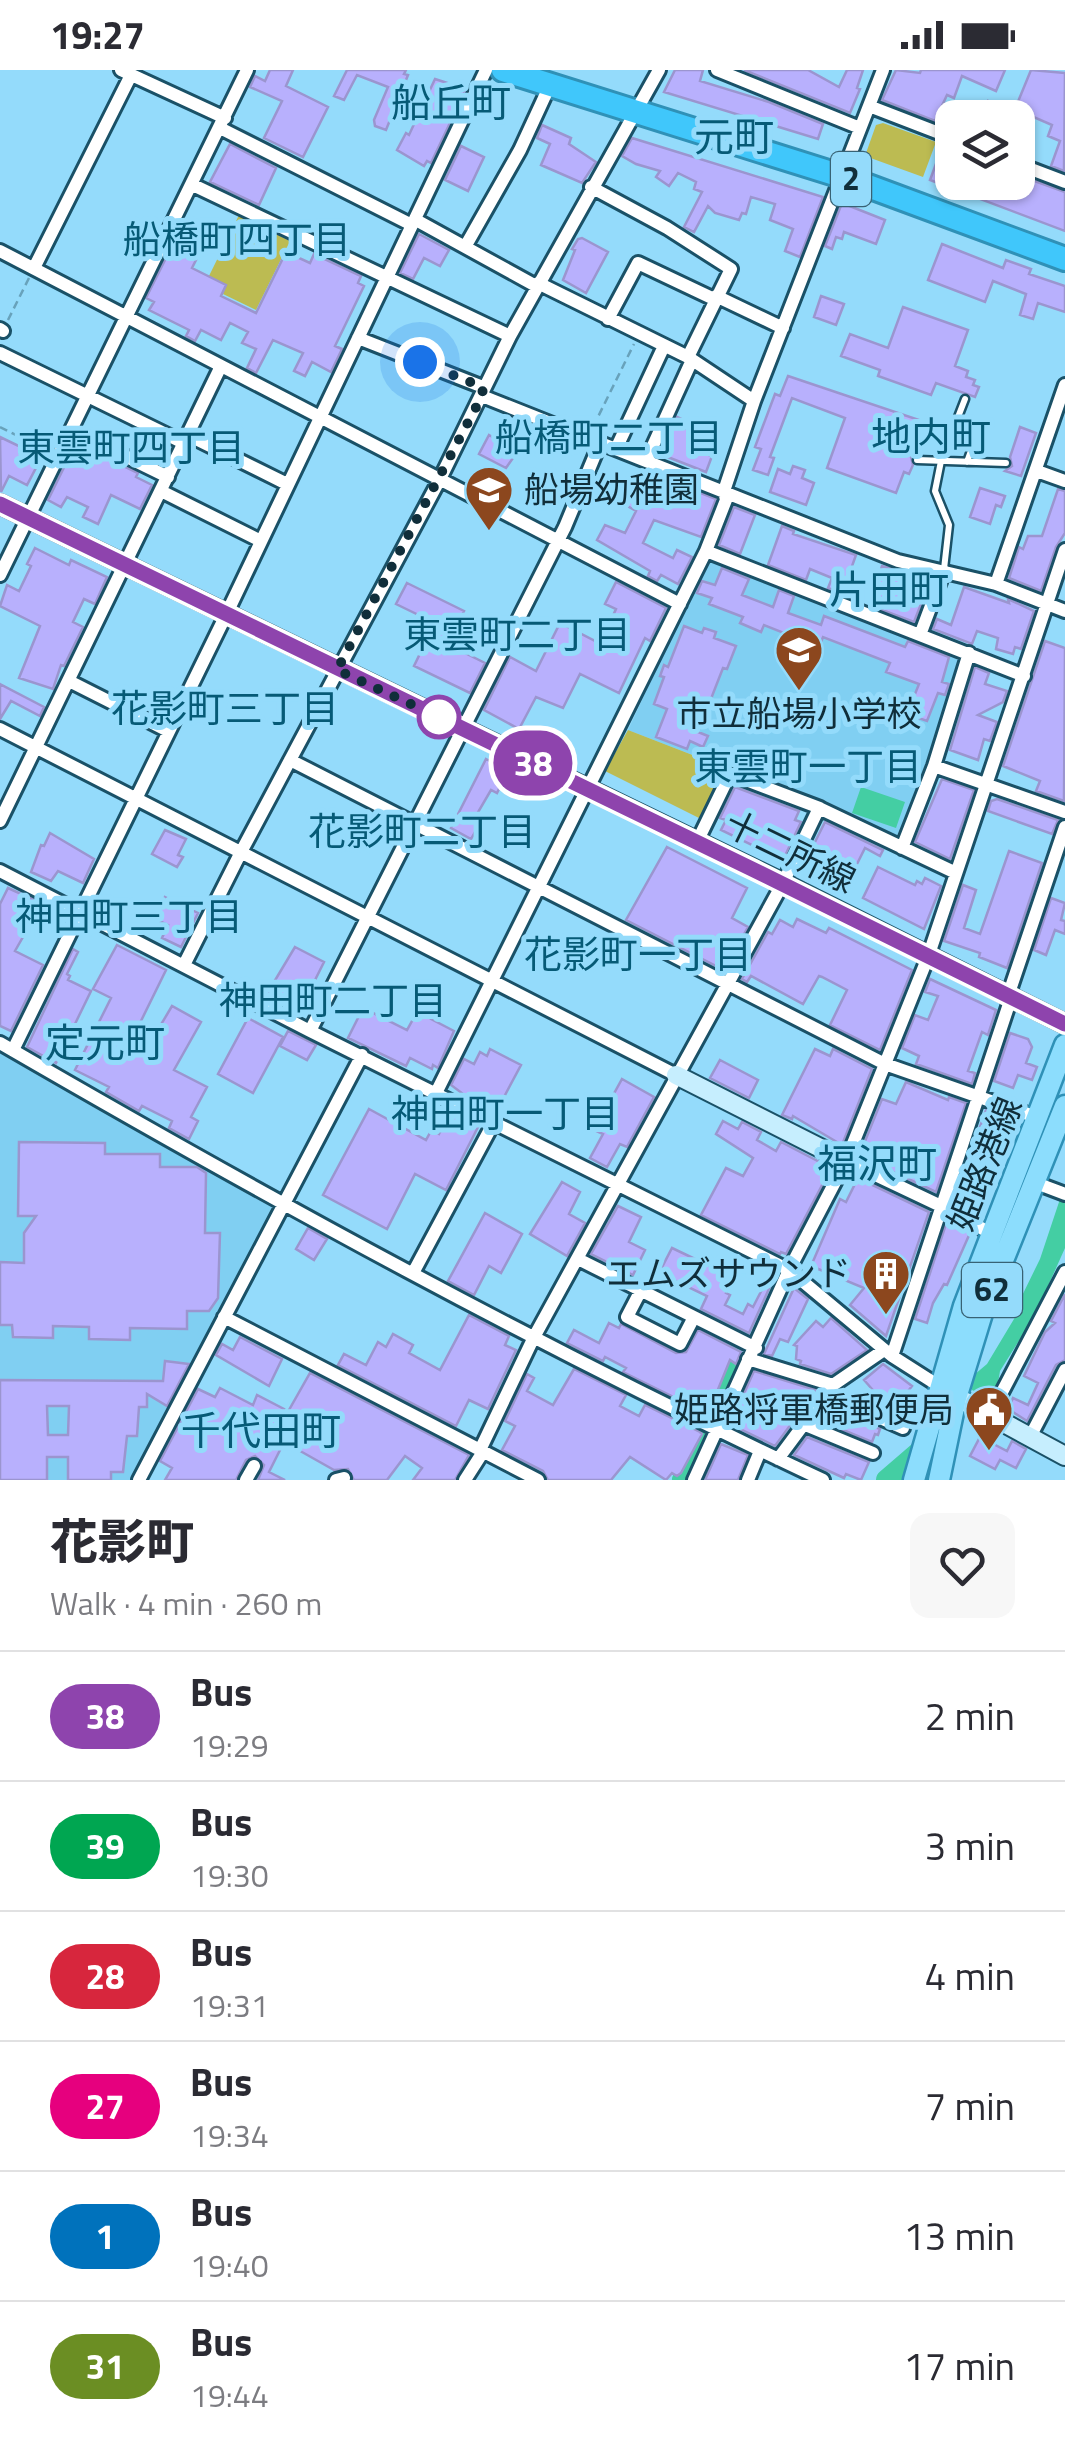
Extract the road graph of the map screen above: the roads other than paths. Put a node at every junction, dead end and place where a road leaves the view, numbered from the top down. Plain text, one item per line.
1 (247, 70) edge
2 (486, 70) edge
3 (503, 70) edge
4 (659, 70) edge
5 (717, 70) edge
6 (866, 70) edge
7 (126, 72) edge
8 (882, 73) edge
9 (550, 85) junction
10 (869, 106) junction
11 (634, 111) junction
12 (223, 123) junction
13 (860, 128) junction
14 (935, 131) edge
15 (1035, 171) edge
16 (842, 176) junction
17 (1065, 182) edge
18 (192, 186) junction
19 (591, 187) junction
20 (414, 223) junction
21 (465, 247) junction
22 (0, 251) edge
23 (1065, 259) edge
24 (34, 268) junction
25 (388, 276) junction
26 (537, 285) junction
27 (715, 298) junction
28 (129, 317) junction
29 (608, 320) junction
30 (783, 328) junction
31 (510, 336) junction
32 (358, 338) junction
33 (664, 346) junction
34 (0, 354) edge
35 (690, 359) junction
36 (221, 366) junction
37 (1065, 385) edge
38 (482, 391) junction
39 (89, 396) junction
40 (965, 399) dead end
41 (754, 401) junction
42 (318, 418) junction
43 (72, 430) junction
44 (186, 439) junction
45 (594, 441) junction
46 (972, 448) dead end
47 (616, 450) junction
48 (917, 460) dead end
49 (646, 461) junction
50 (941, 461) junction
51 (967, 462) junction
52 (1006, 463) dead end
53 (1031, 470) junction
54 (168, 477) junction
55 (1065, 480) edge
56 (438, 481) junction
57 (288, 484) junction
58 (162, 491) junction
59 (724, 492) junction
60 (0, 504) edge
61 (29, 518) junction
62 (261, 541) junction
63 (558, 541) junction
64 (1065, 550) edge
65 (706, 551) junction
66 (126, 565) junction
67 (944, 571) junction
68 (0, 576) edge
69 (996, 584) junction
70 (680, 604) junction
71 (1046, 604) junction
72 (1065, 611) edge
73 (226, 614) junction
74 (920, 635) junction
75 (969, 653) junction
76 (337, 670) junction
77 (1024, 676) junction
78 (69, 681) junction
79 (464, 728) junction
80 (0, 729) edge
81 (168, 731) junction
82 (36, 747) junction
83 (290, 760) junction
84 (934, 766) junction
85 (988, 783) junction
86 (587, 790) junction
87 (135, 797) junction
88 (820, 808) junction
89 (1065, 812) edge
90 (0, 821) edge
91 (415, 824) junction
92 (1065, 827) edge
93 (697, 842) junction
94 (902, 848) junction
95 (241, 852) junction
96 (0, 871) edge
97 (956, 874) junction
98 (783, 884) junction
99 (540, 888) junction
100 (79, 910) junction
101 (367, 917) junction
102 (928, 957) junction
103 (184, 965) junction
104 (492, 981) junction
105 (726, 984) junction
106 (1010, 997) junction
107 (1065, 1024) edge
108 (310, 1031) junction
109 (1065, 1044) edge
110 (6, 1046) edge
111 (362, 1055) junction
112 (884, 1064) junction
113 (676, 1075) junction
114 (436, 1093) junction
115 (977, 1096) junction
116 (1065, 1106) edge
117 (1040, 1118) junction
118 (494, 1122) junction
119 (846, 1161) junction
120 (1036, 1184) junction
121 (620, 1185) junction
122 (1062, 1192) edge
123 (282, 1205) junction
124 (944, 1207) junction
125 (992, 1234) junction
126 (578, 1259) junction
127 (790, 1270) junction
128 (413, 1273) junction
129 (1065, 1274) edge
130 (641, 1290) junction
131 (694, 1316) junction
132 (224, 1317) junction
133 (534, 1339) junction
134 (888, 1353) junction
135 (752, 1354) junction
136 (1065, 1370) edge
137 (829, 1390) junction
138 (948, 1392) junction
139 (990, 1415) junction
140 (804, 1424) junction
141 (903, 1428) dead end
142 (718, 1430) junction
143 (1030, 1437) junction
144 (481, 1448) junction
145 (760, 1451) junction
146 (873, 1453) dead end
147 (1065, 1456) edge
148 (778, 1459) junction
149 (254, 1466) dead end
150 (139, 1480) edge
151 (246, 1480) edge
152 (465, 1480) edge
153 (538, 1480) edge
154 (694, 1480) edge
155 (748, 1480) edge
156 (823, 1480) edge
157 (914, 1480) edge
158 (939, 1480) edge

1 - 12 street
2 - 20 street
3 - 9 highway, 2
4 - 11 street
5 - 13 street
6 - 8 street
7 - 12 street
7 - 24 street
8 - 10 street
9 - 11 highway, 2
9 - 21 street
10 - 13 street
10 - 14 street
11 - 16 highway, 2
11 - 19 street
12 - 18 street
12 - 20 street
13 - 16 street
15 - 17 street
16 - 23 highway, 2
16 - 30 street
18 - 25 street
18 - 28 street
19 - 26 street
19 - 27 street
20 - 21 street
20 - 25 street
21 - 26 street
22 - 24 street
24 - 28 street
25 - 31 street
25 - 32 street
26 - 29 street
26 - 31 street
27 - 29 street
27 - 30 street
27 - 35 street
28 - 36 street
28 - 39 street
29 - 33 street
30 - 41 street
31 - 38 street
32 - 38 street
32 - 42 street
33 - 35 street
33 - 47 street
34 - 39 street
35 - 41 street
35 - 49 street
36 - 42 street
36 - 44 street
37 - 53 street
38 - 45 street
38 - 56 street
39 - 43 street
39 - 44 street
40 - 50 lane
41 - 59 street
42 - 56 street
42 - 57 street
43 - 54 street
43 - 61 street
44 - 54 street
44 - 57 street
45 - 47 street
45 - 63 street
46 - 51 lane
47 - 49 street
48 - 50 lane
49 - 59 street
50 - 51 lane
50 - 67 lane
51 - 52 lane
53 - 55 street
53 - 69 street
54 - 58 street
56 - 63 street
56 - 76 street
57 - 62 street
58 - 62 street
58 - 66 street
59 - 65 street
59 - 67 street
60 - 61 street, 十二所線
61 - 66 street, 十二所線
61 - 68 street
62 - 73 street
63 - 70 street
63 - 79 street
64 - 71 street
65 - 70 street
65 - 74 street
66 - 73 street, 十二所線
66 - 78 street
67 - 69 street
67 - 74 street
69 - 71 street
70 - 86 street
71 - 72 street
71 - 77 street
73 - 76 street, 十二所線
73 - 81 street
74 - 75 street
75 - 77 street
75 - 84 street
76 - 79 street, 十二所線
76 - 83 street
77 - 85 street
78 - 81 street
78 - 82 street
79 - 86 street, 十二所線
79 - 91 street
80 - 82 street
81 - 87 street
82 - 87 street
82 - 90 street
83 - 91 street
83 - 95 street
84 - 85 street
84 - 94 street
85 - 89 street
85 - 97 street
86 - 93 street, 十二所線
86 - 99 street
87 - 95 street
87 - 100 street
88 - 93 street
88 - 94 street
88 - 98 street
91 - 99 street
91 - 101 street
92 - 106 street
93 - 98 street, 十二所線
94 - 97 street
95 - 101 street
95 - 103 street
96 - 100 street
97 - 102 street
98 - 102 street, 十二所線
98 - 105 street
99 - 104 street
99 - 105 street
100 - 103 street
100 - 110 street
101 - 104 street
101 - 108 street
102 - 106 street, 十二所線
102 - 112 street
103 - 108 street
104 - 113 street
104 - 114 street
105 - 112 street
105 - 113 street
106 - 107 street, 十二所線
106 - 115 street
108 - 111 street
109 - 117 main road, 姫路港線 / 62
110 - 123 street
111 - 114 street
111 - 123 street
112 - 115 street
112 - 119 street
113 - 119 street
113 - 121 street
114 - 118 street
115 - 117 street
115 - 124 street
116 - 120 main road, 姫路港線 / 62
117 - 125 main road, 姫路港線 / 62
118 - 121 street
118 - 128 street
119 - 124 street
119 - 127 street
120 - 122 street
120 - 138 main road, 姫路港線 / 62
121 - 126 street
121 - 127 street
123 - 128 street
123 - 132 street
124 - 125 street
124 - 134 street
125 - 138 main road, 姫路港線 / 62
126 - 130 street
126 - 133 street
127 - 134 street
127 - 135 street
128 - 133 street
129 - 139 street
130 - 131 street
130 - 131 street
131 - 135 street
132 - 144 street
132 - 150 street
133 - 142 street
133 - 144 street
134 - 137 street
134 - 138 street
135 - 137 street
135 - 142 street
136 - 143 street
137 - 140 street
137 - 141 street
138 - 139 street
138 - 157 main road, 姫路港線 / 62
138 - 158 main road, 姫路港線 / 62
139 - 143 street
140 - 146 street
140 - 148 street
142 - 145 street
142 - 154 street
143 - 147 street
144 - 152 street
144 - 153 street
145 - 148 street
145 - 155 street
148 - 156 street
149 - 151 street

